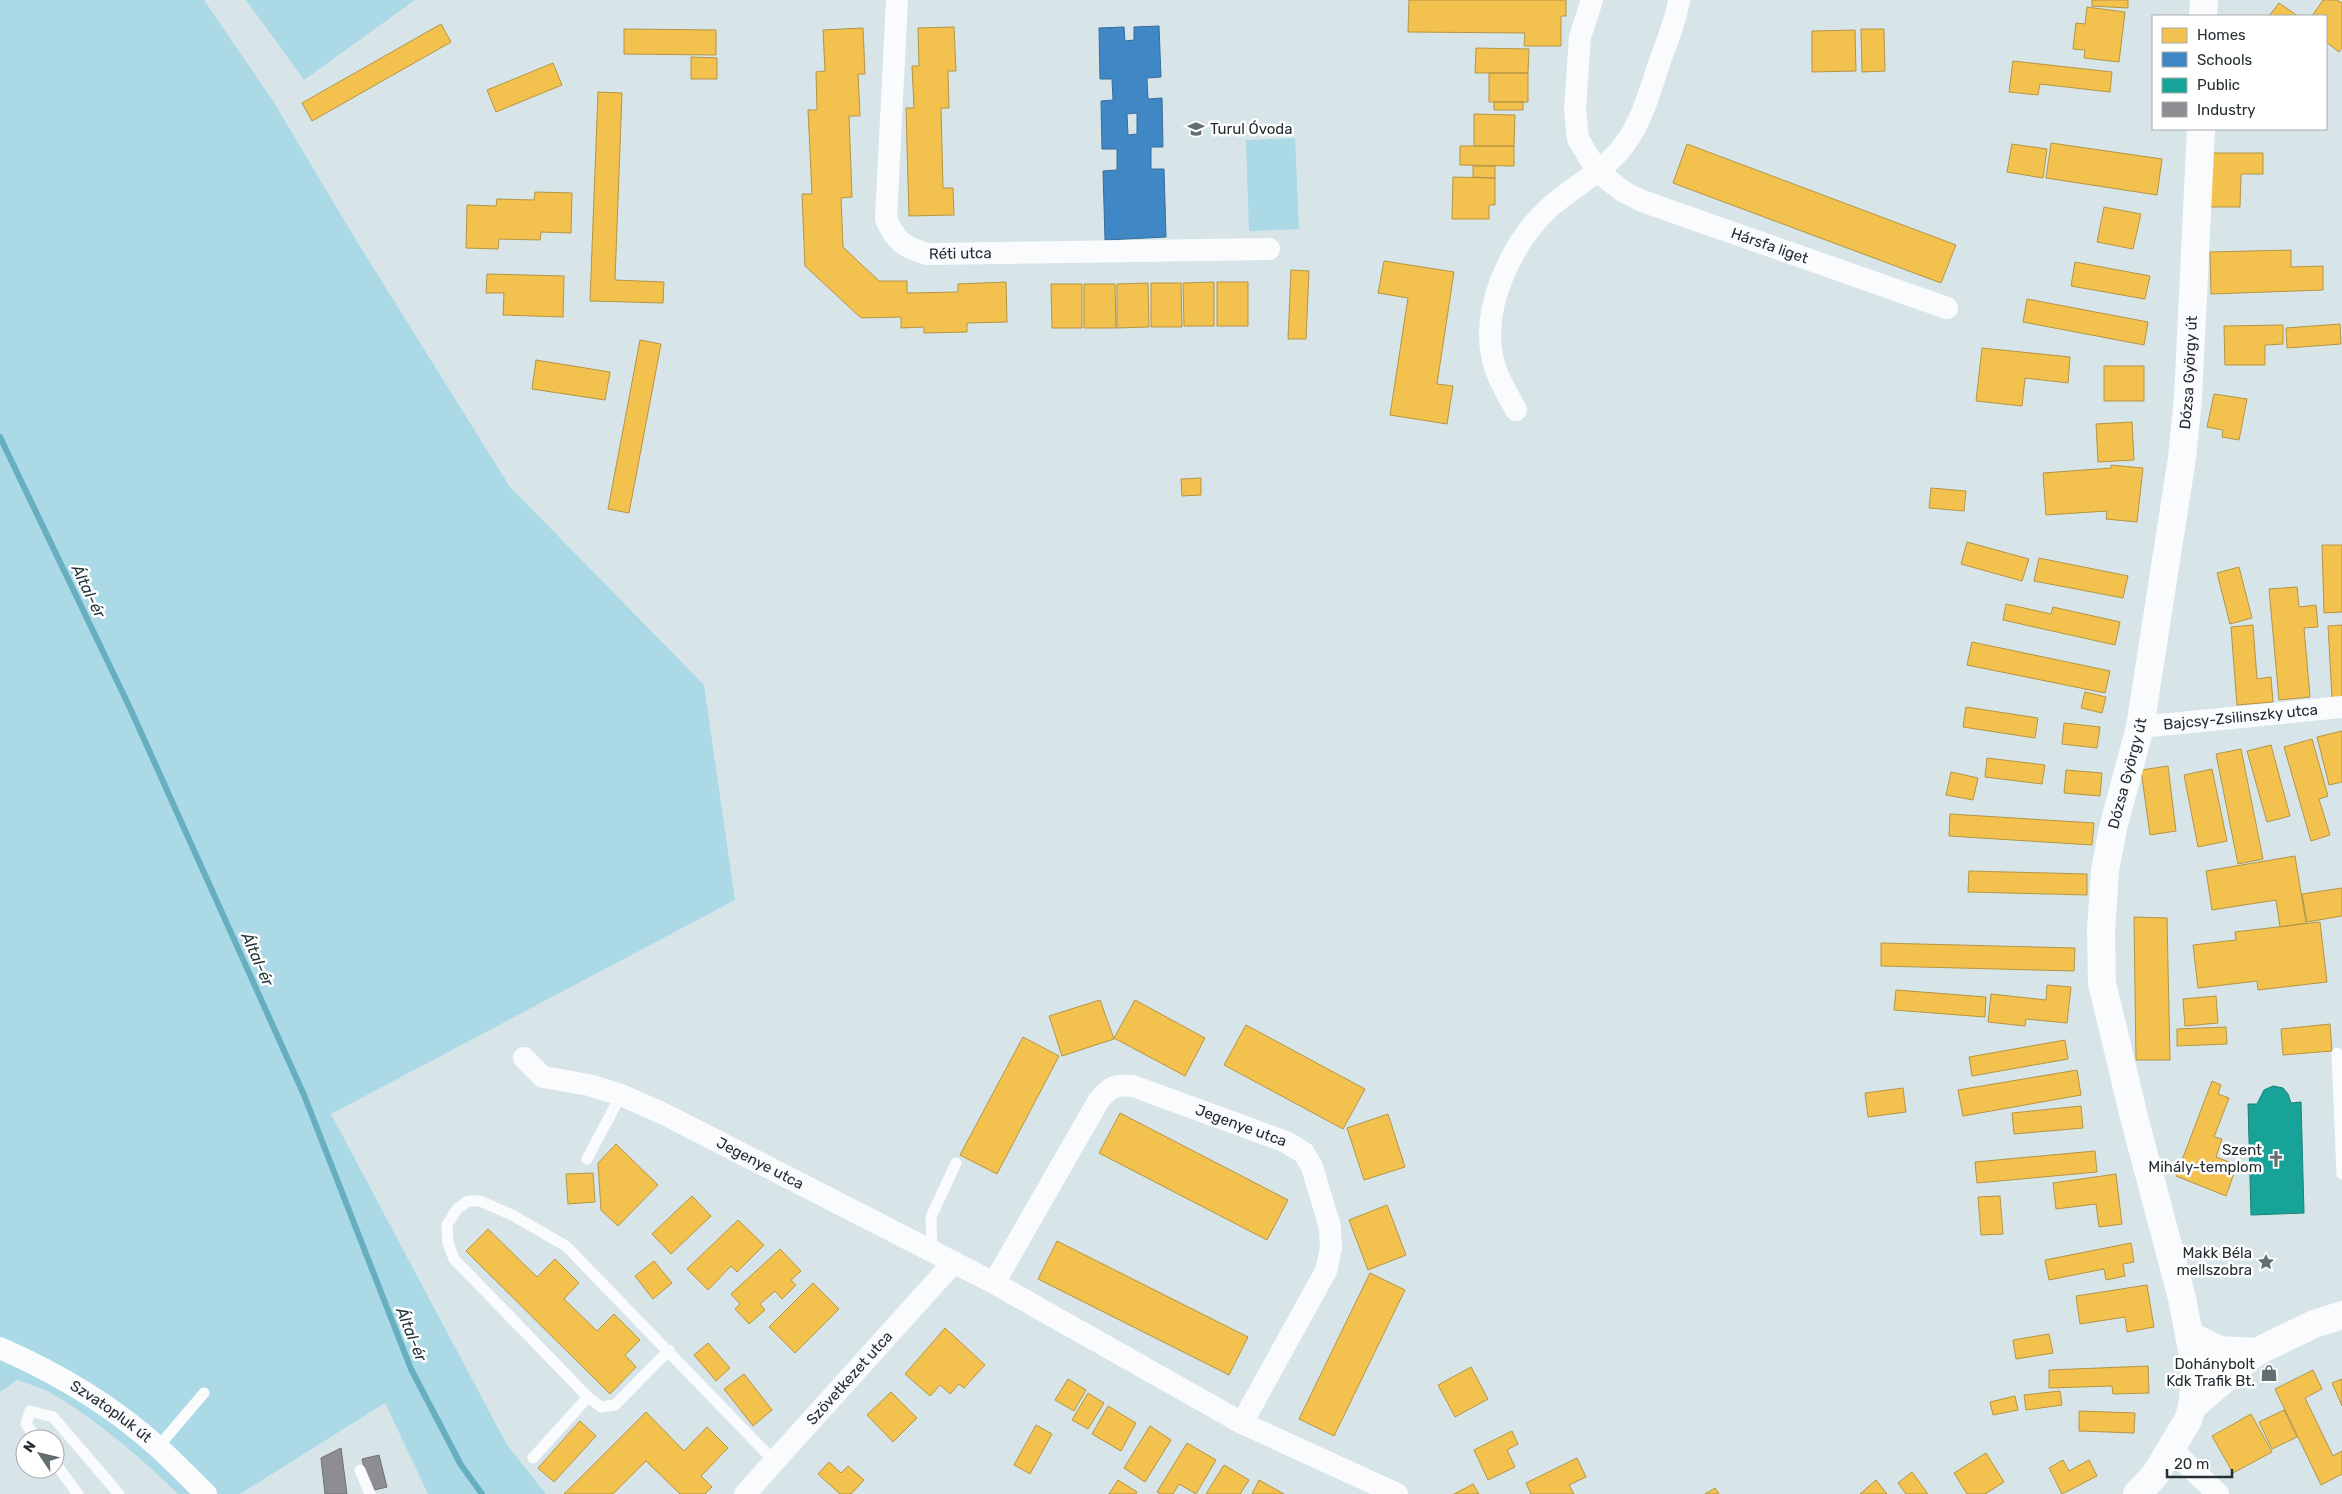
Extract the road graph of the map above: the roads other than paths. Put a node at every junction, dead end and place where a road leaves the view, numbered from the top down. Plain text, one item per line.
1 (897, 0) edge
2 (1592, 0) edge
3 (1679, 0) edge
4 (2204, 0) edge
5 (2203, 15) edge
6 (2201, 130) edge
7 (1598, 172) junction
8 (1269, 249) dead end
9 (1947, 308) dead end
10 (1516, 410) dead end
11 (2342, 707) edge
12 (2140, 727) junction
13 (2337, 1053) dead end
14 (524, 1058) dead end
15 (621, 1094) junction
16 (587, 1159) dead end
17 (956, 1163) dead end
18 (2342, 1174) edge
19 (932, 1251) junction
20 (954, 1262) junction
21 (994, 1283) junction
22 (2342, 1315) edge
23 (2191, 1336) junction
24 (0, 1348) edge
25 (669, 1350) junction
26 (2256, 1352) junction
27 (204, 1393) dead end
28 (588, 1397) junction
29 (2192, 1407) junction
30 (1242, 1423) junction
31 (30, 1429) edge
32 (63, 1429) edge
33 (65, 1431) edge
34 (158, 1447) junction
35 (2172, 1450) junction
36 (533, 1458) dead end
37 (774, 1461) junction
38 (360, 1470) dead end
39 (65, 1476) edge
40 (78, 1494) edge
41 (119, 1494) edge
42 (206, 1494) edge
43 (370, 1494) edge
44 (745, 1494) edge
45 (1396, 1494) edge
46 (2137, 1494) edge
47 (2218, 1494) edge

1 - 8 street, Réti utca
2 - 7 street, Hársfa liget
3 - 7 street
4 - 5 street
6 - 12 street, Dózsa György út
7 - 9 street, Hársfa liget
7 - 10 street
11 - 12 street, Bajcsy-Zsilinszky utca
12 - 23 street, Dózsa György út
13 - 18 lane
14 - 15 street, Jegenye utca
15 - 16 lane
15 - 19 street, Jegenye utca
17 - 19 lane
19 - 20 street, Jegenye utca
20 - 21 street, Jegenye utca
20 - 37 street, Szövetkezet utca
21 - 30 street, Jegenye utca
21 - 30 street, Jegenye utca
22 - 26 street
23 - 26 street
23 - 29 street, Dózsa György út
24 - 34 street, Szvatopluk út
25 - 28 lane
25 - 28 lane
25 - 37 lane
26 - 29 street
27 - 34 lane
28 - 36 lane
29 - 35 street
30 - 45 street, Jegenye utca
31 - 32 lane
33 - 41 lane
34 - 42 street, Szvatopluk út
35 - 46 street
35 - 47 street
37 - 44 street, Szövetkezet utca
38 - 43 lane
39 - 40 lane

